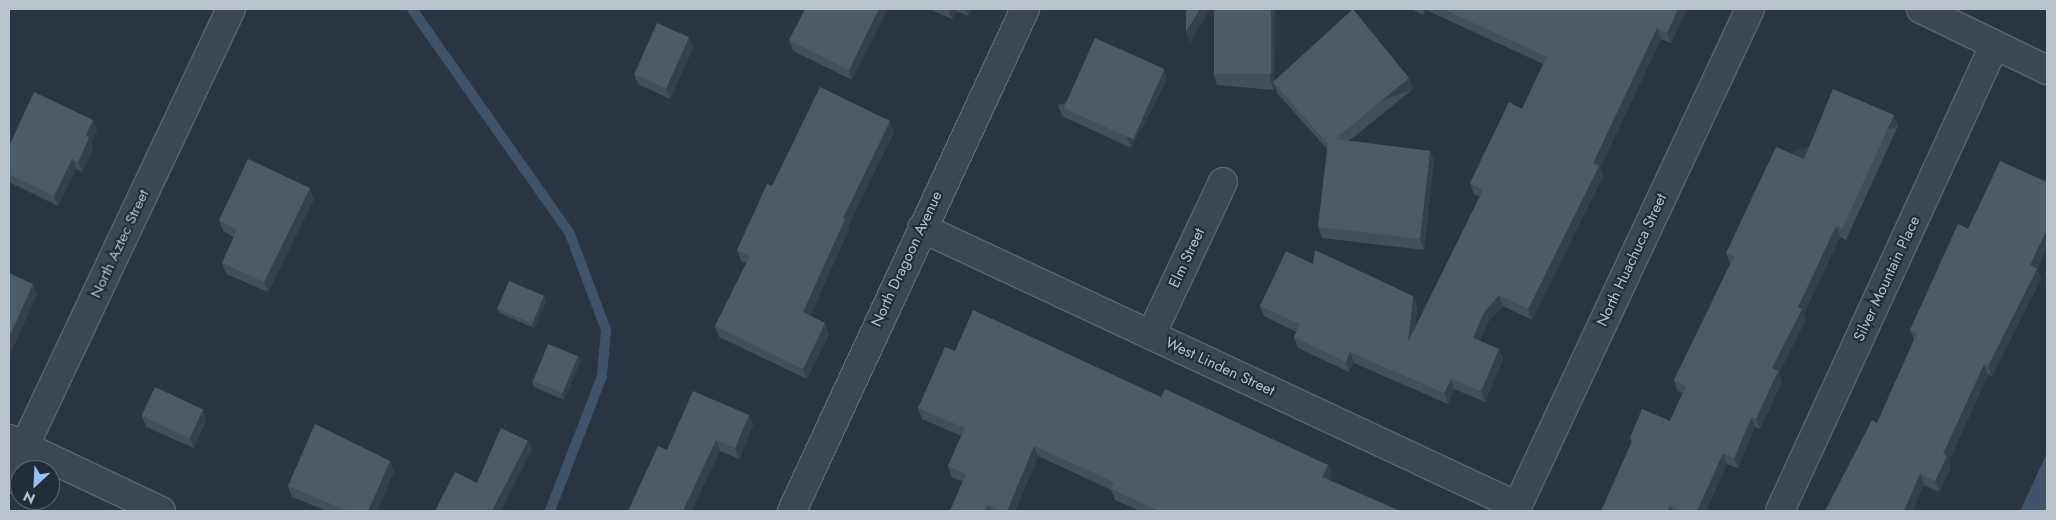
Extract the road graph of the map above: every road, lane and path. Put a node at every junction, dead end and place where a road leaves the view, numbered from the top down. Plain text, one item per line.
1 (231, 9) edge
2 (1025, 9) edge
3 (1750, 9) edge
4 (1921, 9) edge
5 (1994, 46) junction
6 (2047, 70) edge
7 (1223, 182) dead end
8 (922, 228) junction
9 (1151, 335) junction
10 (17, 442) edge
11 (9, 479) edge
12 (1516, 509) edge
13 (162, 511) edge
14 (792, 511) edge
15 (1780, 511) edge

1 - 10 street, North Aztec Street
2 - 8 street, North Dragoon Avenue
3 - 12 street, North Huachuca Street
4 - 5 street
5 - 6 street
5 - 15 street, Silver Mountain Place
7 - 9 street, Elm Street
8 - 9 street, West Linden Street
8 - 14 street, North Dragoon Avenue
9 - 12 street, West Linden Street
10 - 11 street, North Aztec Street
10 - 13 street

